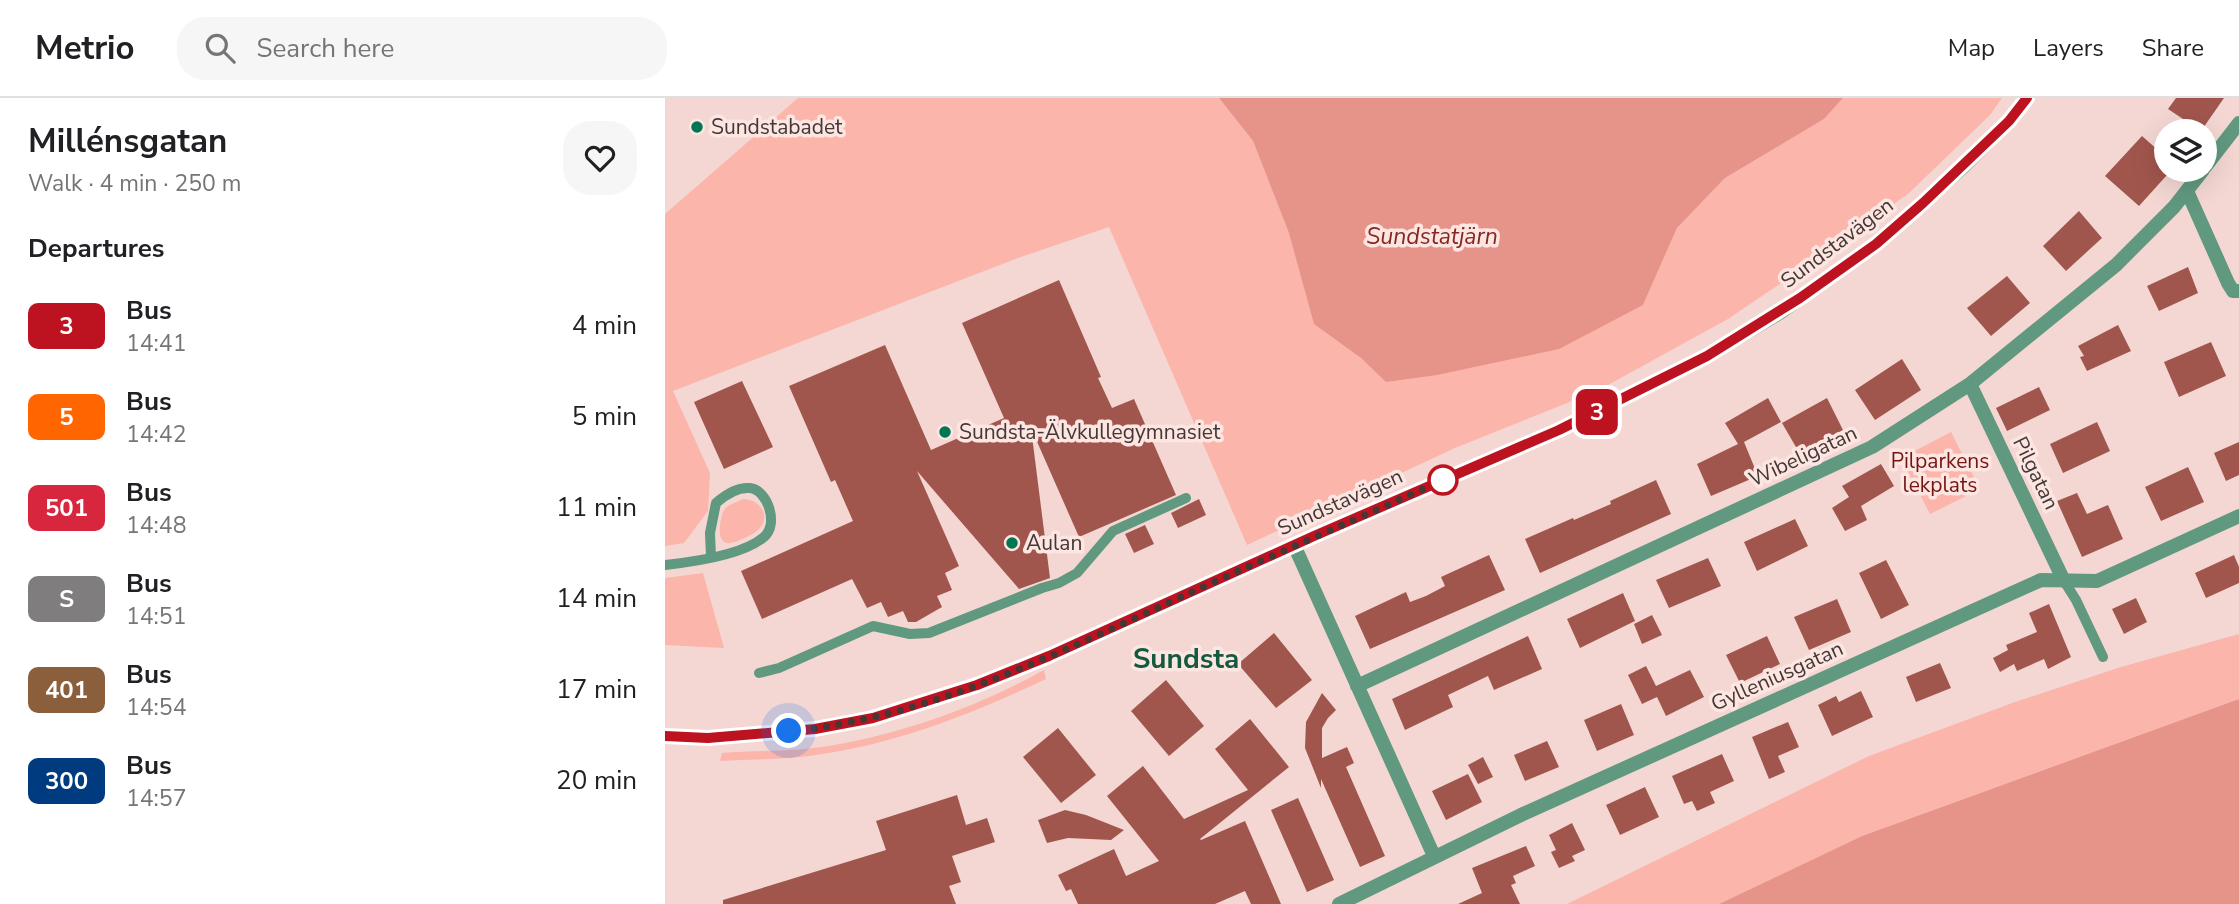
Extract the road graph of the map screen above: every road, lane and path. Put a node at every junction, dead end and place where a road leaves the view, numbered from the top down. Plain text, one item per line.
1 (2027, 98) edge
2 (2239, 123) edge
3 (2217, 152) edge
4 (2194, 182) edge
5 (2187, 191) junction
6 (2239, 291) edge
7 (1970, 384) junction
8 (1186, 498) dead end
9 (2239, 516) edge
10 (1294, 545) junction
11 (711, 556) junction
12 (665, 565) edge
13 (2064, 581) junction
14 (2102, 657) dead end
15 (759, 673) dead end
16 (1357, 686) junction
17 (665, 736) edge
18 (1434, 856) junction
19 (1339, 904) edge

1 - 10 street, Sundstavägen
2 - 3 street, Wibeligatan
4 - 5 street, Wibeligatan
5 - 6 street
5 - 7 street, Wibeligatan
7 - 13 street, Pilgatan
7 - 16 street, Wibeligatan
8 - 15 lane
9 - 13 street, Gylleniusgatan
10 - 16 street
10 - 17 street, Sundstavägen
11 - 11 lane
11 - 12 lane
13 - 14 lane
13 - 18 street, Gylleniusgatan
16 - 18 street
18 - 19 street, Gylleniusgatan

